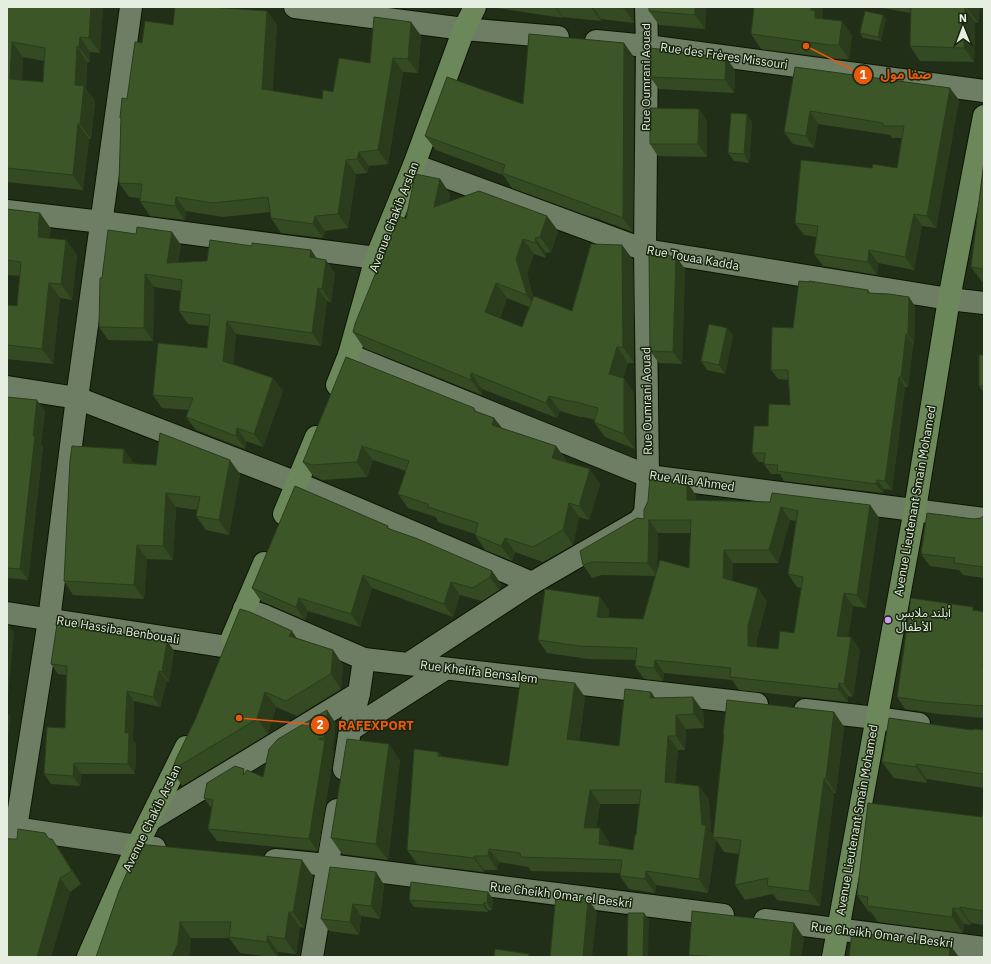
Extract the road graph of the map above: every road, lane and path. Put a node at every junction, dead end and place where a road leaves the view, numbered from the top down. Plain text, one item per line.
1 (131, 7) edge
2 (295, 7) edge
3 (475, 7) edge
4 (646, 7) edge
5 (464, 29) junction
6 (647, 46) junction
7 (984, 91) edge
8 (984, 116) edge
9 (414, 165) junction
10 (7, 211) edge
11 (102, 222) junction
12 (645, 250) junction
13 (376, 258) junction
14 (949, 299) junction
15 (984, 303) edge
16 (349, 355) junction
17 (7, 387) edge
18 (77, 398) junction
19 (648, 476) junction
20 (297, 484) junction
21 (915, 509) junction
22 (984, 519) edge
23 (532, 583) junction
24 (244, 609) junction
25 (7, 613) edge
26 (49, 620) junction
27 (228, 647) junction
28 (364, 659) junction
29 (408, 664) junction
30 (220, 667) edge
31 (445, 669) junction
32 (359, 693) junction
33 (876, 718) junction
34 (938, 727) edge
35 (350, 730) junction
36 (194, 731) edge
37 (150, 820) junction
38 (11, 827) edge
39 (137, 846) junction
40 (177, 850) edge
41 (256, 858) edge
42 (328, 866) junction
43 (838, 929) junction
44 (984, 948) edge
45 (88, 957) edge
46 (312, 957) edge
47 (833, 957) edge

1 - 11 street
2 - 5 street, Rue des Frères Missouri
3 - 5 main road, Avenue Chakib Arslan
4 - 6 street, Rue Oumrani Aouad
5 - 6 street, Rue des Frères Missouri
5 - 9 main road, Avenue Chakib Arslan
6 - 7 street, Rue des Frères Missouri
6 - 12 street, Rue Oumrani Aouad
8 - 14 main road, Avenue Lieutenant Smain Mohamed
9 - 12 street, Rue Touaa Kadda
9 - 13 main road, Avenue Chakib Arslan
10 - 11 street
11 - 13 street
11 - 18 street
12 - 14 street, Rue Touaa Kadda
12 - 19 street, Rue Oumrani Aouad
13 - 16 main road, Avenue Chakib Arslan
14 - 15 street, Rue Touaa Kadda
14 - 21 main road, Avenue Lieutenant Smain Mohamed
16 - 19 street, Rue Alla Ahmed
16 - 20 main road, Avenue Chakib Arslan
17 - 18 street
18 - 20 street
18 - 26 street
19 - 21 street, Rue Alla Ahmed
19 - 23 street, Rue Oumrani Aouad
20 - 23 street
20 - 24 main road, Avenue Chakib Arslan
21 - 22 street, Rue Alla Ahmed
21 - 33 main road, Avenue Lieutenant Smain Mohamed
23 - 29 street, Rue Oumrani Aouad
24 - 27 main road, Avenue Chakib Arslan
24 - 28 street, Rue Khelifa Bensalem
25 - 26 street, Rue Hassiba Benbouali
26 - 27 street, Rue Hassiba Benbouali
26 - 38 street
27 - 30 main road, Avenue Chakib Arslan
28 - 29 street, Rue Khelifa Bensalem
28 - 32 street
29 - 31 street, Rue Khelifa Bensalem
31 - 33 street, Rue Khelifa Bensalem
31 - 35 street
32 - 35 street
32 - 37 street
33 - 34 street, Rue Khelifa Bensalem
33 - 43 main road, Avenue Lieutenant Smain Mohamed
35 - 42 street
36 - 37 main road, Avenue Chakib Arslan
37 - 39 main road, Avenue Chakib Arslan
38 - 39 street
39 - 40 street
39 - 45 main road, Avenue Chakib Arslan
41 - 42 street, Rue Cheikh Omar el Beskri
42 - 43 street, Rue Cheikh Omar el Beskri
42 - 46 street
43 - 44 street, Rue Cheikh Omar el Beskri
43 - 47 main road, Avenue Lieutenant Smain Mohamed

